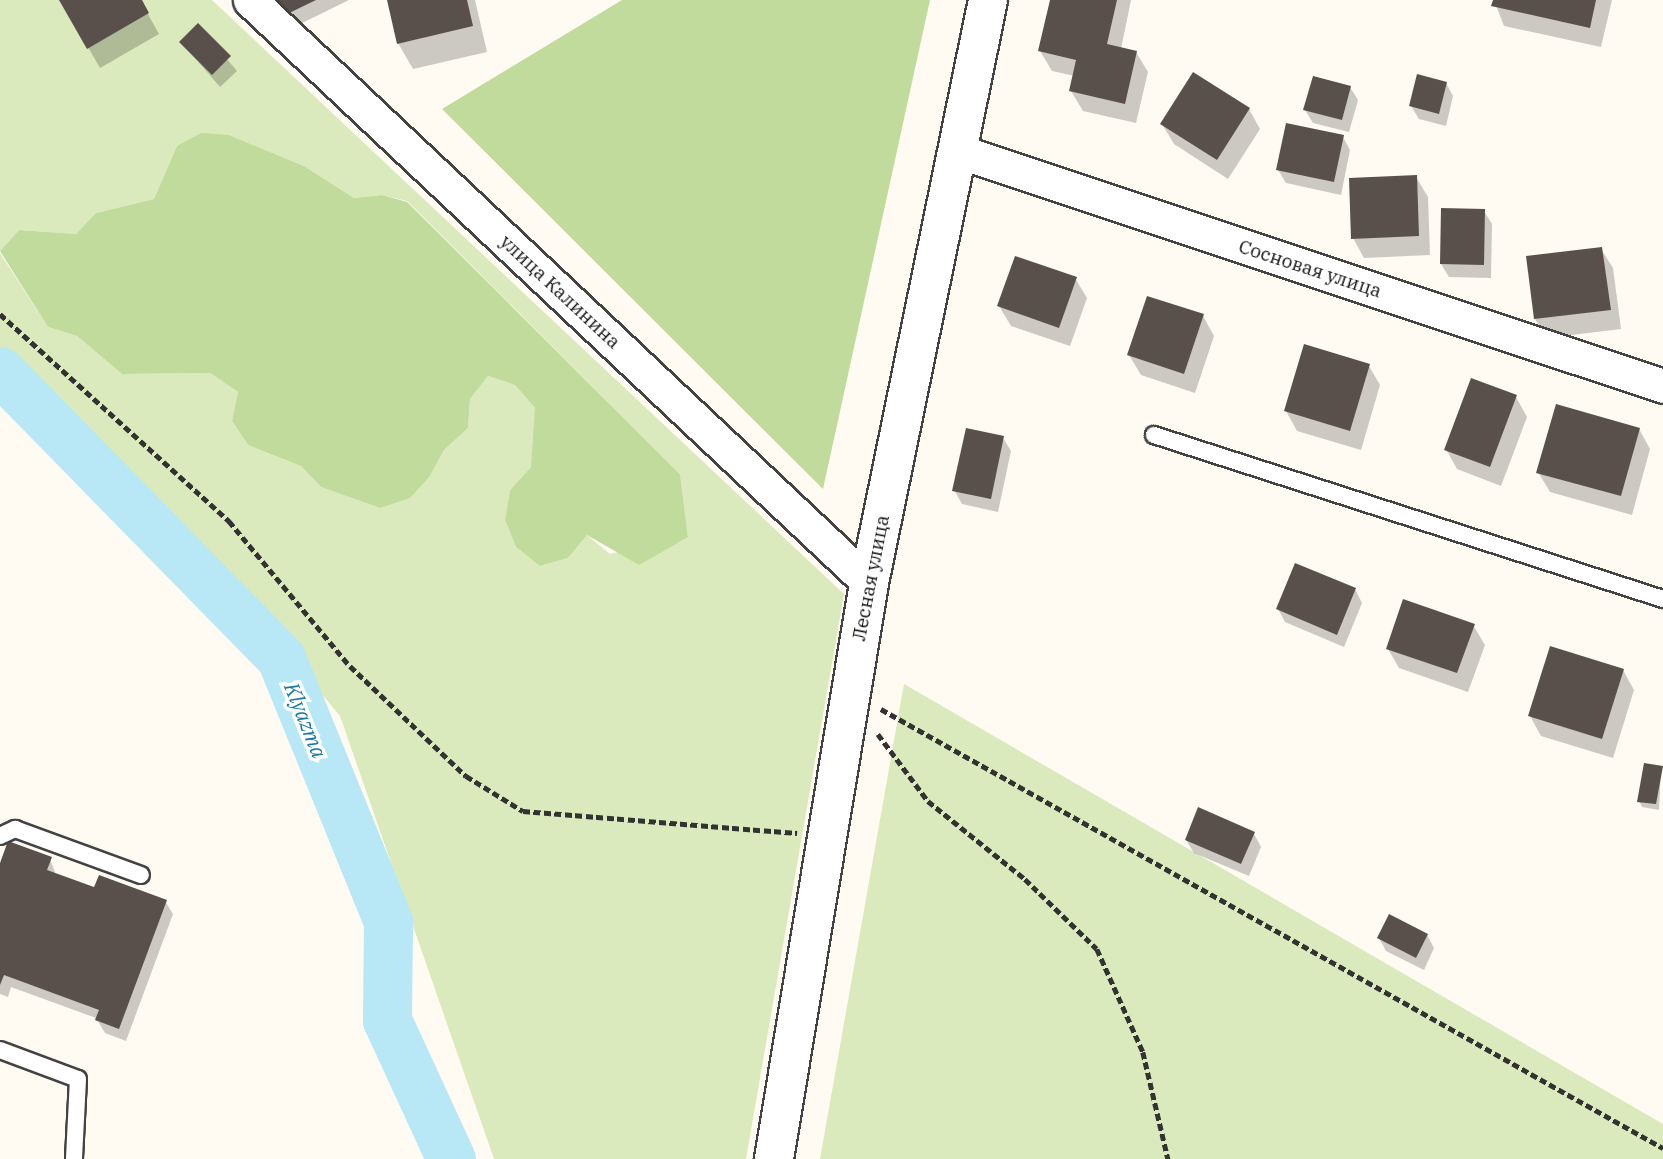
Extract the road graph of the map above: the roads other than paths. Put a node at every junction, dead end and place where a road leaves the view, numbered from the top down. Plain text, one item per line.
1 (250, 0) edge
2 (988, 0) edge
3 (958, 151) junction
4 (1663, 386) edge
5 (1154, 435) dead end
6 (869, 583) junction
7 (1663, 599) edge
8 (0, 836) edge
9 (141, 875) dead end
10 (0, 1050) edge
11 (74, 1159) edge
12 (774, 1159) edge

1 - 6 street, улица Калинина
2 - 3 street, Лесная улица
3 - 4 street, Сосновая улица
3 - 6 street, Лесная улица
5 - 7 lane
6 - 12 street, Лесная улица
8 - 9 lane
10 - 11 lane

